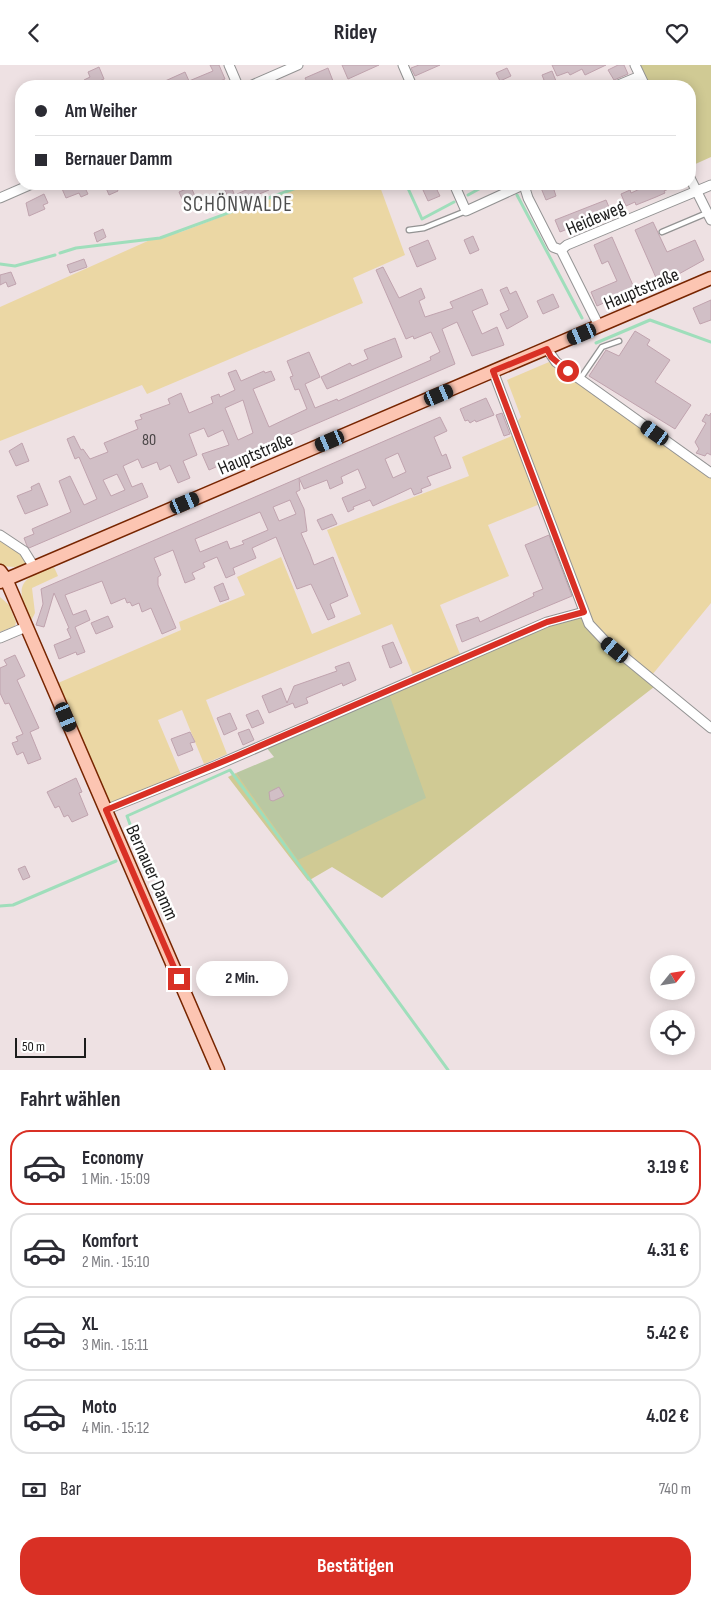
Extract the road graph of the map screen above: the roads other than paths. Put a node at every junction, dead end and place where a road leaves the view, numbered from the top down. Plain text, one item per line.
1 (229, 65) edge
2 (298, 65) edge
3 (403, 65) edge
4 (635, 65) edge
5 (640, 76) junction
6 (235, 80) edge
7 (264, 80) edge
8 (409, 80) edge
9 (630, 80) edge
10 (642, 80) edge
11 (711, 185) edge
12 (18, 190) edge
13 (457, 190) edge
14 (512, 190) edge
15 (526, 190) edge
16 (697, 192) junction
17 (0, 198) edge
18 (466, 211) junction
19 (709, 217) edge
20 (409, 230) dead end
21 (662, 232) dead end
22 (561, 250) junction
23 (711, 278) edge
24 (599, 326) junction
25 (619, 341) dead end
26 (547, 349) junction
27 (493, 371) junction
28 (580, 379) junction
29 (711, 473) edge
30 (0, 535) edge
31 (34, 567) junction
32 (2, 577) edge
33 (584, 612) junction
34 (26, 627) junction
35 (0, 637) edge
36 (711, 728) edge
37 (106, 810) junction
38 (218, 1070) edge

1 - 6 street
2 - 7 street
3 - 8 street
4 - 5 street
5 - 9 street
5 - 10 street
11 - 16 street, Heideweg
12 - 17 street
13 - 18 street
14 - 18 street, Heideweg
15 - 22 street, Heideweg
16 - 19 street
16 - 22 street, Heideweg
18 - 20 lane
19 - 21 lane
22 - 24 street, Heideweg
23 - 24 main road, Hauptstraße
24 - 26 main road, Hauptstraße
25 - 28 lane
26 - 27 main road, Hauptstraße
26 - 28 street
27 - 31 main road, Hauptstraße
27 - 33 street
28 - 29 street
30 - 31 street
31 - 32 main road, Hauptstraße
32 - 34 main road, Bernauer Damm
33 - 36 street
33 - 37 street
34 - 35 street
34 - 37 main road, Bernauer Damm
37 - 38 main road, Bernauer Damm

